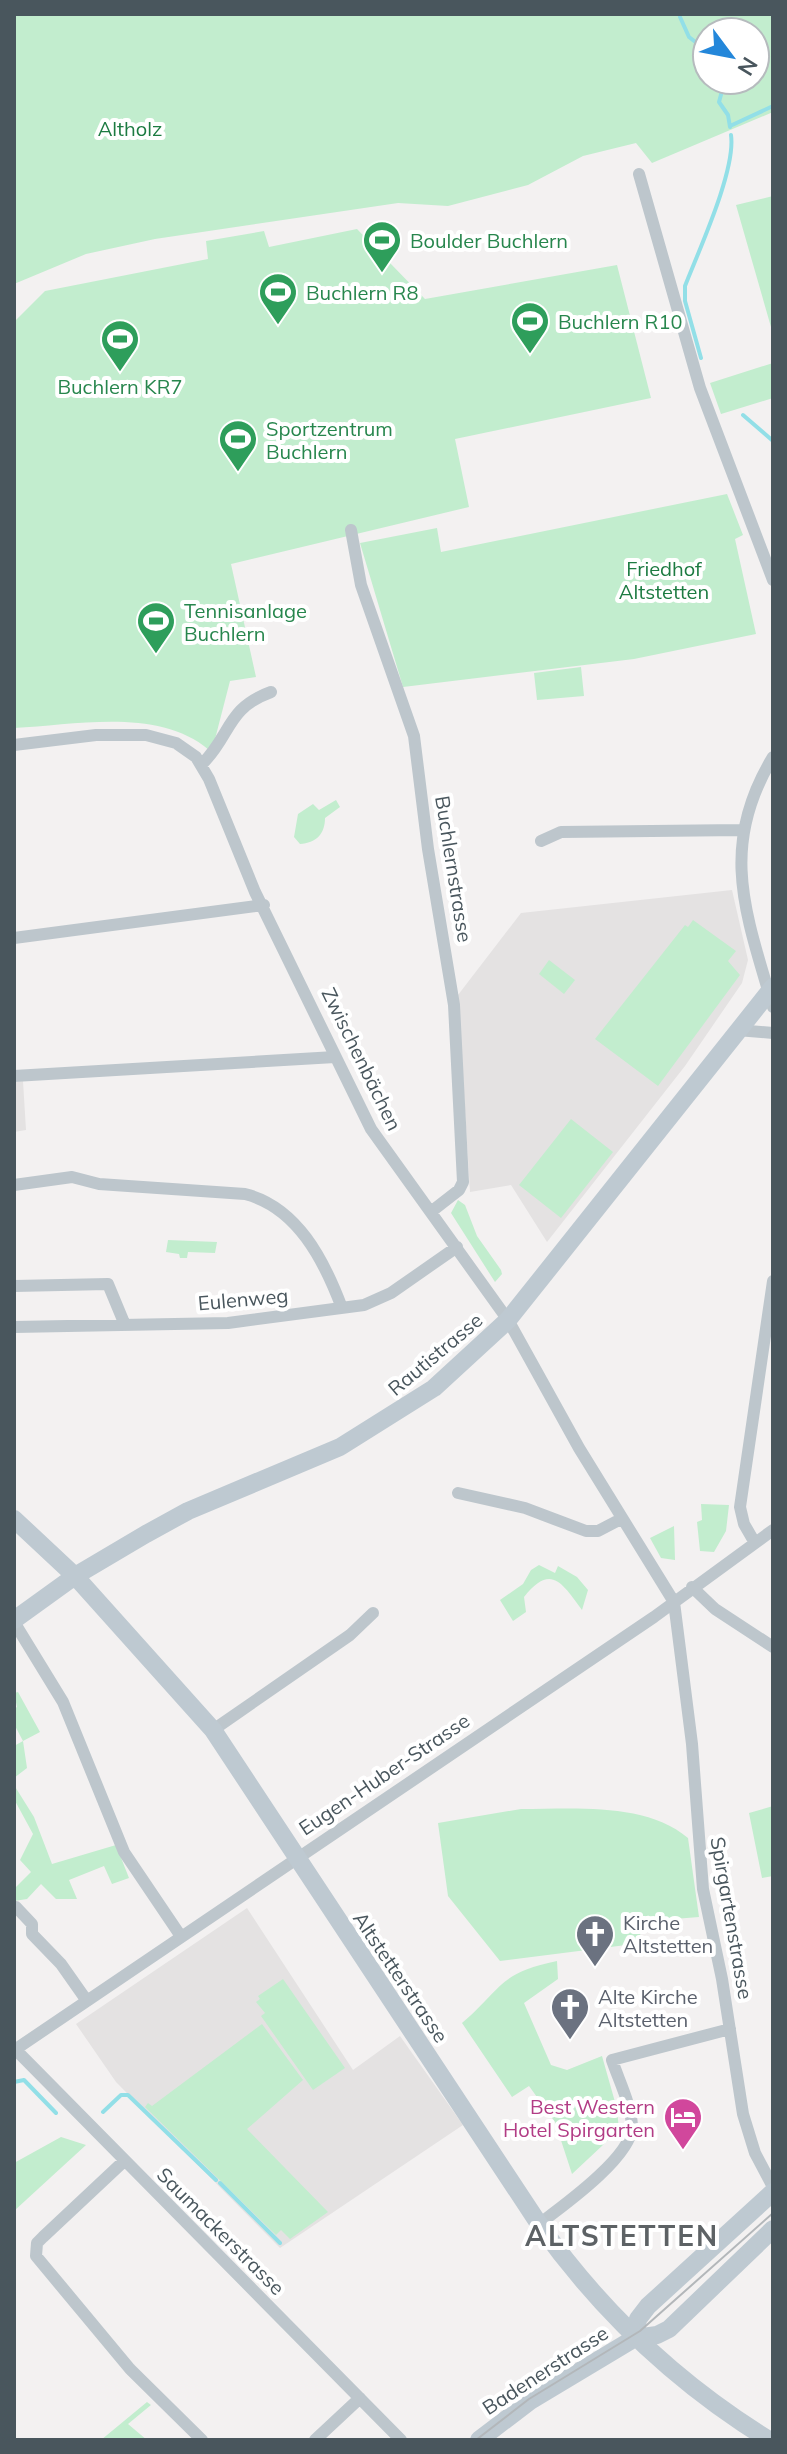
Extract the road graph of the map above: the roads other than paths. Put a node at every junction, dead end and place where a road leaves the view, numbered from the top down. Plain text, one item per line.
1 (639, 174) dead end
2 (351, 530) dead end
3 (773, 580) edge
4 (271, 692) dead end
5 (14, 745) edge
6 (773, 757) edge
7 (202, 764) junction
8 (742, 830) junction
9 (541, 841) dead end
10 (264, 905) junction
11 (14, 938) edge
12 (771, 995) edge
13 (737, 1030) junction
14 (773, 1033) edge
15 (335, 1057) junction
16 (14, 1076) edge
17 (14, 1185) edge
18 (432, 1211) junction
19 (457, 1247) junction
20 (773, 1282) edge
21 (14, 1286) edge
22 (342, 1308) junction
23 (508, 1320) junction
24 (125, 1325) junction
25 (14, 1327) edge
26 (458, 1493) dead end
27 (14, 1519) edge
28 (621, 1519) junction
29 (773, 1530) edge
30 (755, 1543) junction
31 (75, 1576) junction
32 (692, 1587) junction
33 (674, 1602) junction
34 (373, 1613) dead end
35 (14, 1621) edge
36 (773, 1647) edge
37 (213, 1730) junction
38 (296, 1858) junction
39 (16, 1907) edge
40 (180, 1935) junction
41 (87, 2001) junction
42 (730, 2029) junction
43 (15, 2049) edge
44 (123, 2162) junction
45 (773, 2190) edge
46 (539, 2224) junction
47 (773, 2229) edge
48 (635, 2338) junction
49 (360, 2398) junction
50 (202, 2440) edge
51 (315, 2440) edge
52 (401, 2440) edge
53 (479, 2440) edge
54 (769, 2440) edge

1 - 3 street
2 - 18 street, Buchlernstrasse
4 - 7 street
5 - 7 street
6 - 8 street
7 - 10 street, Zwischenbächen
8 - 9 street
8 - 12 street
10 - 11 street
10 - 15 street, Zwischenbächen
12 - 13 street, Rautistrasse
13 - 14 street
13 - 23 street, Rautistrasse
15 - 16 street
15 - 18 street, Zwischenbächen
17 - 22 street
18 - 19 street, Zwischenbächen
19 - 22 street, Eulenweg
19 - 23 street, Zwischenbächen
20 - 30 street
21 - 24 street
22 - 24 street, Eulenweg
23 - 28 street, Zwischenbächen
23 - 31 street, Rautistrasse
24 - 25 street, Eulenweg
26 - 28 street
27 - 31 street, Altstetterstrasse
28 - 33 street, Zwischenbächen
29 - 30 street, Eugen-Huber-Strasse
30 - 32 street, Eugen-Huber-Strasse
31 - 35 street, Rautistrasse
31 - 37 street, Altstetterstrasse
32 - 33 street, Eugen-Huber-Strasse
32 - 36 street
33 - 38 street, Eugen-Huber-Strasse
33 - 42 street, Spirgartenstrasse
34 - 37 street
35 - 40 street
37 - 38 street, Altstetterstrasse
38 - 40 street, Eugen-Huber-Strasse
38 - 46 street, Altstetterstrasse
39 - 41 street
40 - 41 street, Eugen-Huber-Strasse
41 - 43 street, Eugen-Huber-Strasse
42 - 45 street, Spirgartenstrasse
42 - 46 street
43 - 44 street, Saumackerstrasse
44 - 49 street, Saumackerstrasse
44 - 50 street
45 - 48 street, Badenerstrasse
46 - 48 street, Altstetterstrasse
47 - 48 street, Badenerstrasse
48 - 53 street, Badenerstrasse
48 - 54 street, Altstetterstrasse
49 - 51 street
49 - 52 street, Saumackerstrasse

